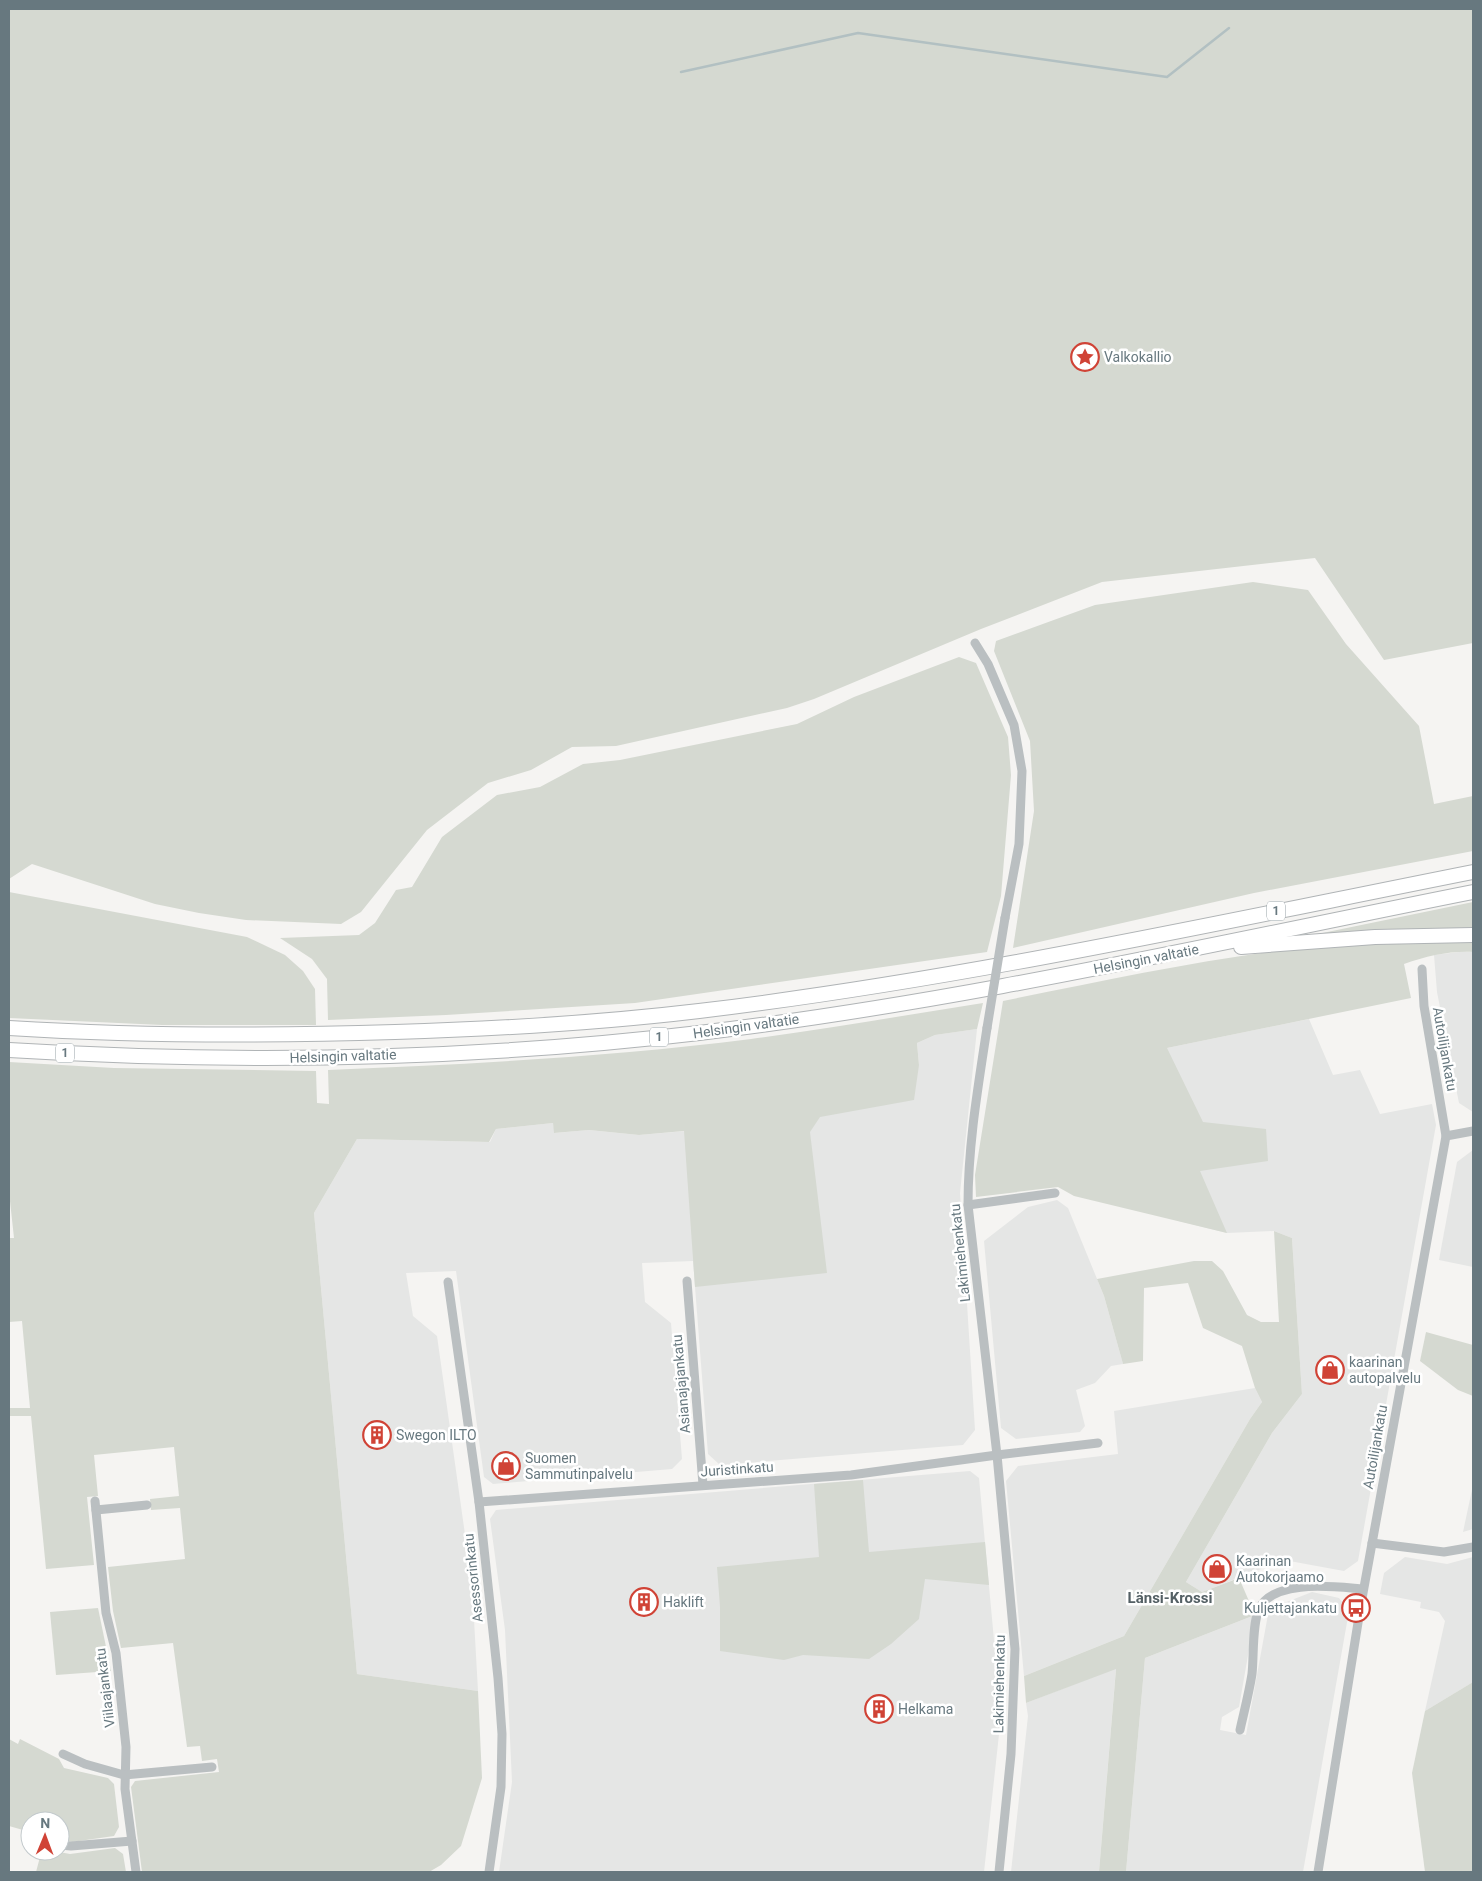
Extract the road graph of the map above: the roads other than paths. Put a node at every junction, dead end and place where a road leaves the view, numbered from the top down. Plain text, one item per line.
1 (975, 643) dead end
2 (1473, 872) edge
3 (1473, 892) edge
4 (1473, 935) edge
5 (1190, 950) junction
6 (1422, 969) dead end
7 (9, 1028) edge
8 (9, 1050) edge
9 (1473, 1131) edge
10 (1446, 1136) junction
11 (1055, 1193) dead end
12 (968, 1205) junction
13 (448, 1282) dead end
14 (687, 1282) dead end
15 (1098, 1443) dead end
16 (997, 1455) junction
17 (703, 1485) junction
18 (479, 1502) junction
19 (147, 1505) dead end
20 (1372, 1543) junction
21 (1473, 1547) edge
22 (1363, 1589) junction
23 (1240, 1730) dead end
24 (63, 1754) dead end
25 (212, 1767) dead end
26 (124, 1775) junction
27 (132, 1841) junction
28 (70, 1846) edge
29 (136, 1872) edge
30 (489, 1872) edge
31 (998, 1872) edge
32 (1318, 1872) edge

1 - 12 street, Lakimiehenkatu, bridge
2 - 7 highway, Helsingin valtatie / 1
3 - 5 highway, Helsingin valtatie / 1
4 - 5 highway
5 - 8 highway, Helsingin valtatie / 1
6 - 10 street, Autoilijankatu
9 - 10 street
10 - 20 street, Autoilijankatu
11 - 12 street
12 - 16 street, Lakimiehenkatu
13 - 18 street, Asessorinkatu
14 - 17 street, Asianajajankatu
15 - 16 street, Juristinkatu
16 - 17 street, Juristinkatu
16 - 31 street, Lakimiehenkatu
17 - 18 street, Juristinkatu
18 - 30 street, Asessorinkatu
19 - 26 street, Viilaajankatu
20 - 21 street
20 - 22 street, Autoilijankatu
22 - 23 street
22 - 32 street, Autoilijankatu
24 - 26 street
25 - 26 street
26 - 27 street, Viilaajankatu
27 - 28 street
27 - 29 street, Viilaajankatu

